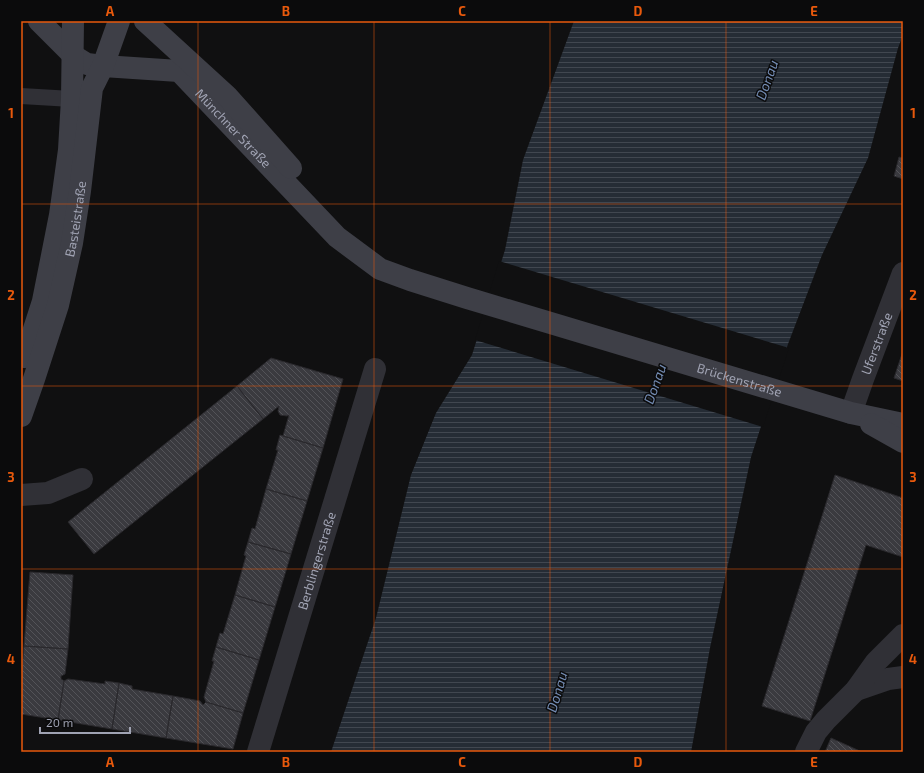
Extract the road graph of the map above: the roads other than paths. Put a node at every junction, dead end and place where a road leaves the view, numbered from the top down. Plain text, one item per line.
1 (39, 21) edge
2 (74, 21) edge
3 (119, 21) edge
4 (145, 21) edge
5 (74, 56) junction
6 (103, 66) junction
7 (21, 96) edge
8 (72, 99) junction
9 (903, 273) edge
10 (410, 280) junction
11 (436, 288) joint
12 (375, 369) dead end
13 (21, 372) edge
14 (851, 413) junction
15 (21, 416) edge
16 (903, 424) edge
17 (903, 442) edge
18 (82, 480) dead end
19 (21, 495) edge
20 (903, 635) edge
21 (903, 678) edge
22 (856, 690) junction
23 (258, 752) edge
24 (806, 752) edge

1 - 5 main road, Münchner Straße
2 - 5 main road, Basteistraße
3 - 6 main road, Basteistraße
4 - 10 main road, Münchner Straße
5 - 6 main road, Münchner Straße
5 - 8 main road, Basteistraße
6 - 10 main road, Münchner Straße
6 - 15 main road, Basteistraße
7 - 8 lane
8 - 13 main road, Basteistraße
9 - 14 street, Uferstraße
10 - 11 main road, Münchner Straße
11 - 14 main road, Brückenstraße
12 - 23 street, Berblingerstraße
14 - 16 main road, Brückenstraße
14 - 17 main road, Brückenstraße
18 - 19 street
20 - 22 street
21 - 22 street
22 - 24 street

